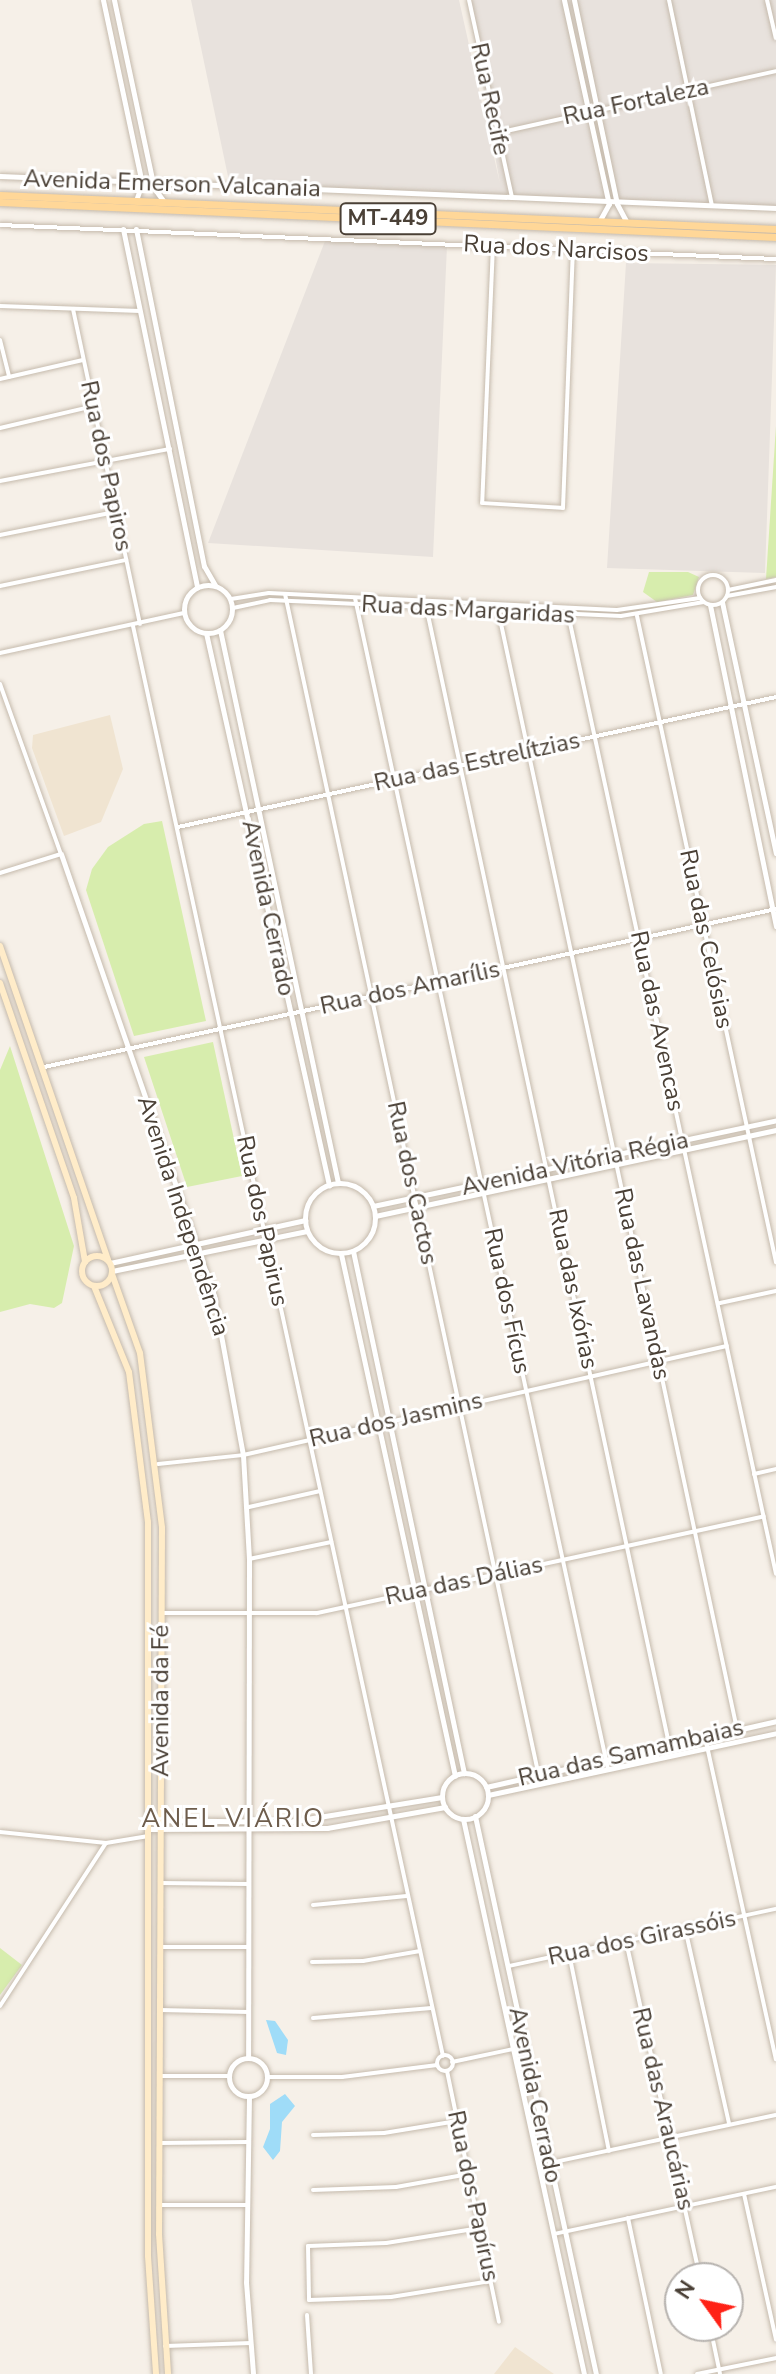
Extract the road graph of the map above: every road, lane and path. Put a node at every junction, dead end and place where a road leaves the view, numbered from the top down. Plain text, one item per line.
1 (103, 0) edge
2 (114, 0) edge
3 (469, 0) edge
4 (564, 0) edge
5 (574, 0) edge
6 (669, 0) edge
7 (767, 0) edge
8 (776, 38) edge
9 (776, 71) edge
10 (689, 90) junction
11 (598, 111) junction
12 (588, 113) junction
13 (497, 133) junction
14 (0, 176) edge
15 (142, 183) junction
16 (153, 183) junction
17 (0, 195) edge
18 (512, 198) junction
19 (135, 201) junction
20 (0, 202) edge
21 (164, 203) junction
22 (609, 204) junction
23 (617, 204) junction
24 (712, 206) junction
25 (776, 208) edge
26 (600, 221) junction
27 (626, 222) junction
28 (0, 225) edge
29 (123, 229) junction
30 (136, 229) junction
31 (776, 229) edge
32 (776, 237) edge
33 (493, 245) junction
34 (573, 250) junction
35 (776, 259) edge
36 (0, 306) edge
37 (73, 309) junction
38 (140, 311) junction
39 (0, 340) edge
40 (84, 360) junction
41 (9, 377) junction
42 (0, 379) edge
43 (94, 406) junction
44 (0, 428) edge
45 (170, 449) junction
46 (105, 459) junction
47 (0, 481) edge
48 (116, 512) junction
49 (0, 535) edge
50 (126, 560) junction
51 (776, 580) edge
52 (215, 585) junction
53 (0, 586) edge
54 (197, 587) junction
55 (776, 587) edge
56 (728, 593) junction
57 (285, 594) junction
58 (355, 598) junction
59 (231, 599) junction
60 (702, 600) junction
61 (286, 601) junction
62 (425, 601) junction
63 (722, 602) junction
64 (357, 604) junction
65 (497, 605) junction
66 (710, 605) junction
67 (233, 608) junction
68 (427, 608) junction
69 (567, 609) junction
70 (498, 612) junction
71 (184, 613) junction
72 (568, 616) junction
73 (637, 616) junction
74 (136, 625) junction
75 (220, 630) junction
76 (206, 633) junction
77 (0, 653) edge
78 (0, 684) edge
79 (776, 697) edge
80 (744, 704) junction
81 (731, 707) junction
82 (659, 722) junction
83 (596, 736) junction
84 (527, 751) junction
85 (461, 765) junction
86 (396, 779) junction
87 (328, 794) junction
88 (258, 809) junction
89 (246, 812) junction
90 (178, 827) junction
91 (776, 853) edge
92 (61, 854) junction
93 (0, 873) edge
94 (774, 909) edge
95 (703, 925) junction
96 (776, 926) edge
97 (639, 938) junction
98 (0, 946) edge
99 (570, 953) junction
100 (505, 968) junction
101 (439, 982) junction
102 (0, 983) edge
103 (372, 996) junction
104 (301, 1012) junction
105 (291, 1014) junction
106 (222, 1029) junction
107 (127, 1049) junction
108 (44, 1067) junction
109 (776, 1120) edge
110 (747, 1127) junction
111 (776, 1130) edge
112 (749, 1136) junction
113 (683, 1141) junction
114 (685, 1149) junction
115 (614, 1155) junction
116 (616, 1164) junction
117 (548, 1169) junction
118 (550, 1178) junction
119 (338, 1183) junction
120 (482, 1184) junction
121 (329, 1185) junction
122 (483, 1193) junction
123 (415, 1199) junction
124 (373, 1206) junction
125 (417, 1208) junction
126 (375, 1216) junction
127 (305, 1220) junction
128 (263, 1228) junction
129 (307, 1231) junction
130 (265, 1238) junction
131 (194, 1243) junction
132 (353, 1251) junction
133 (198, 1252) junction
134 (341, 1254) junction
135 (85, 1262) junction
136 (776, 1262) edge
137 (111, 1267) junction
138 (94, 1286) junction
139 (776, 1291) edge
140 (719, 1303) junction
141 (727, 1346) junction
142 (658, 1362) junction
143 (591, 1377) junction
144 (526, 1391) junction
145 (460, 1406) junction
146 (392, 1421) junction
147 (379, 1424) junction
148 (308, 1440) junction
149 (243, 1455) junction
150 (158, 1464) junction
151 (776, 1469) edge
152 (754, 1474) junction
153 (321, 1491) junction
154 (249, 1507) junction
155 (764, 1516) junction
156 (695, 1532) junction
157 (331, 1542) junction
158 (628, 1546) junction
159 (249, 1559) junction
160 (563, 1560) junction
161 (495, 1574) junction
162 (776, 1574) edge
163 (426, 1589) junction
164 (413, 1592) junction
165 (344, 1607) junction
166 (161, 1613) junction
167 (250, 1614) junction
168 (776, 1721) edge
169 (737, 1729) junction
170 (776, 1733) edge
171 (705, 1736) junction
172 (669, 1744) junction
173 (708, 1748) junction
174 (606, 1757) junction
175 (608, 1769) junction
176 (538, 1772) junction
177 (464, 1773) junction
178 (455, 1776) junction
179 (486, 1787) junction
180 (488, 1795) junction
181 (442, 1797) junction
182 (389, 1807) junction
183 (445, 1807) junction
184 (475, 1816) junction
185 (391, 1817) junction
186 (463, 1819) junction
187 (149, 1820) junction
188 (160, 1820) junction
189 (248, 1824) junction
190 (160, 1829) junction
191 (248, 1831) junction
192 (0, 1832) edge
193 (149, 1833) junction
194 (106, 1843) junction
195 (160, 1883) junction
196 (249, 1884) junction
197 (407, 1896) junction
198 (313, 1905) dead end
199 (776, 1909) edge
200 (745, 1915) junction
201 (685, 1928) junction
202 (626, 1941) junction
203 (160, 1947) junction
204 (249, 1947) junction
205 (420, 1951) junction
206 (569, 1953) junction
207 (312, 1962) dead end
208 (507, 1967) junction
209 (0, 2006) edge
210 (432, 2008) junction
211 (160, 2010) junction
212 (249, 2012) junction
213 (313, 2018) dead end
214 (774, 2043) edge
215 (513, 2049) junction
216 (443, 2056) junction
217 (248, 2058) junction
218 (776, 2059) edge
219 (452, 2062) junction
220 (437, 2065) junction
221 (447, 2071) junction
222 (160, 2076) junction
223 (229, 2076) junction
224 (268, 2077) junction
225 (249, 2096) junction
226 (776, 2115) edge
227 (457, 2121) junction
228 (729, 2124) junction
229 (313, 2135) dead end
230 (669, 2138) junction
231 (248, 2142) junction
232 (160, 2143) junction
233 (609, 2151) junction
234 (550, 2163) junction
235 (469, 2174) junction
236 (776, 2187) edge
237 (313, 2190) dead end
238 (744, 2194) junction
239 (159, 2205) junction
240 (248, 2205) junction
241 (685, 2205) junction
242 (628, 2218) junction
243 (480, 2228) junction
244 (565, 2232) junction
245 (554, 2234) junction
246 (697, 2262) edge
247 (491, 2281) junction
248 (307, 2315) dead end
249 (499, 2322) dead end
250 (776, 2340) edge
251 (713, 2342) edge
252 (251, 2343) junction
253 (165, 2346) junction
254 (776, 2358) edge
255 (720, 2372) edge
256 (156, 2374) edge
257 (168, 2374) edge
258 (253, 2374) edge
259 (311, 2374) edge
260 (584, 2374) edge
261 (596, 2374) edge
262 (661, 2374) edge
263 (697, 2374) edge

1 - 15 street
2 - 16 street
3 - 13 street, Rua Recife
4 - 12 street
5 - 11 street
6 - 10 street
7 - 8 street
9 - 10 street, Rua Fortaleza
10 - 11 street, Rua Fortaleza
10 - 24 street
11 - 12 street, Rua Fortaleza
11 - 23 street
12 - 13 street, Rua Fortaleza
12 - 22 street
13 - 18 street, Rua Recife
14 - 15 street, Avenida Emerson Valcanaia
15 - 16 street, Avenida Emerson Valcanaia
15 - 19 street
16 - 18 street, Avenida Emerson Valcanaia
16 - 21 street
17 - 19 main road, MT-449
18 - 22 street, Avenida Emerson Valcanaia
19 - 21 main road, MT-449
20 - 32 main road, MT-449
21 - 26 main road, MT-449
22 - 23 street, Avenida Emerson Valcanaia
22 - 26 street
23 - 24 street, Avenida Emerson Valcanaia
23 - 27 street
24 - 25 street, Avenida Emerson Valcanaia
26 - 27 main road, MT-449
27 - 31 main road, MT-449
28 - 29 street, Rua dos Narcisos
29 - 30 street, Rua dos Narcisos
29 - 38 street
30 - 33 street, Rua dos Narcisos
30 - 52 street
33 - 34 street, Rua dos Narcisos
33 - 34 street
34 - 35 street, Rua dos Narcisos
36 - 37 street
37 - 38 street
37 - 40 street, Rua dos Papiros
38 - 45 street
39 - 41 street
40 - 41 street
40 - 43 street, Rua dos Papiros
41 - 42 street
43 - 44 street
43 - 46 street, Rua dos Papiros
45 - 46 street
45 - 54 street
46 - 47 street
46 - 48 street, Rua dos Papiros
48 - 49 street
48 - 50 street, Rua dos Papiros
50 - 53 street
50 - 74 street, Rua dos Papiros
51 - 56 street
52 - 54 street
52 - 59 street
54 - 71 street
55 - 56 street
56 - 60 street
56 - 63 street
57 - 58 street, Rua das Margaridas
57 - 59 street, Rua das Margaridas
57 - 61 street, Rua dos Cactos
58 - 62 street, Rua das Margaridas
58 - 64 street, Rua dos Fícus
59 - 67 street
60 - 66 street
60 - 69 street, Rua das Margaridas
60 - 73 street, Rua das Margaridas
61 - 64 street, Rua das Margaridas
61 - 67 street, Rua das Margaridas
61 - 87 street, Rua dos Cactos
62 - 65 street, Rua das Margaridas
62 - 68 street, Rua das Ixórias
63 - 66 street
63 - 80 street
64 - 68 street, Rua das Margaridas
64 - 86 street, Rua dos Fícus
65 - 69 street, Rua das Margaridas
65 - 70 street, Rua das Lavandas
66 - 81 street
67 - 75 street
68 - 70 street, Rua das Margaridas
68 - 85 street, Rua das Ixórias
69 - 72 street, Rua das Avencas
70 - 72 street, Rua das Margaridas
70 - 84 street, Rua das Lavandas
71 - 74 street
71 - 76 street
72 - 73 street, Rua das Margaridas
72 - 83 street, Rua das Avencas
73 - 82 street, Rua das Celósias
74 - 77 street
74 - 90 street, Rua dos Papirus
75 - 76 street
75 - 88 street, Avenida Cerrado
76 - 89 street, Avenida Cerrado
78 - 92 street, Avenida Independência
79 - 80 street, Rua das Estrelítzias
80 - 81 street, Rua das Estrelítzias
80 - 91 street
81 - 82 street, Rua das Estrelítzias
81 - 94 street
82 - 83 street, Rua das Estrelítzias
82 - 95 street, Rua das Celósias
83 - 84 street, Rua das Estrelítzias
83 - 97 street, Rua das Avencas
84 - 85 street, Rua das Estrelítzias
84 - 99 street, Rua das Lavandas
85 - 86 street, Rua das Estrelítzias
85 - 100 street, Rua das Ixórias
86 - 87 street, Rua das Estrelítzias
86 - 101 street, Rua dos Fícus
87 - 88 street, Rua das Estrelítzias
87 - 103 street, Rua dos Cactos
88 - 89 street, Rua das Estrelítzias
88 - 104 street, Avenida Cerrado
89 - 90 street, Rua das Estrelítzias
89 - 105 street, Avenida Cerrado
90 - 106 street, Rua dos Papirus
92 - 93 street
92 - 107 street, Avenida Independência
94 - 95 street, Rua dos Amarílis
94 - 96 street
95 - 97 street, Rua dos Amarílis
95 - 110 street, Rua das Celósias
97 - 99 street, Rua dos Amarílis
97 - 113 street, Rua das Avencas
98 - 108 main road, Avenida da Fé
99 - 100 street, Rua dos Amarílis
99 - 115 street, Rua das Lavandas
100 - 101 street, Rua dos Amarílis
100 - 117 street, Rua das Ixórias
101 - 103 street, Rua dos Amarílis
101 - 120 street, Rua dos Fícus
102 - 135 main road
103 - 104 street, Rua dos Amarílis
103 - 123 street, Rua dos Cactos
104 - 105 street, Rua dos Amarílis
104 - 119 street, Avenida Cerrado
105 - 106 street, Rua dos Amarílis
105 - 121 street, Avenida Cerrado
106 - 107 street, Rua dos Amarílis
106 - 128 street, Rua dos Papirus
107 - 108 street, Rua dos Amarílis
107 - 131 street, Avenida Independência
108 - 137 main road, Avenida da Fé
109 - 110 street, Avenida Vitória Régia
110 - 112 street, Rua das Celósias
110 - 113 street, Avenida Vitória Régia
111 - 112 street, Avenida Vitória Régia
112 - 114 street, Avenida Vitória Régia
112 - 136 street, Rua das Celósias
113 - 114 street, Rua das Avencas
113 - 115 street, Avenida Vitória Régia
114 - 116 street, Avenida Vitória Régia
114 - 140 street, Rua das Avencas
115 - 116 street, Rua das Lavandas
115 - 117 street, Avenida Vitória Régia
116 - 118 street, Avenida Vitória Régia
116 - 142 street, Rua das Lavandas
117 - 118 street, Rua das Ixórias
117 - 120 street, Avenida Vitória Régia
118 - 122 street, Avenida Vitória Régia
118 - 143 street, Rua das Ixórias
119 - 121 street
119 - 124 street
120 - 122 street, Rua dos Fícus
120 - 123 street, Avenida Vitória Régia
121 - 127 street
122 - 125 street, Avenida Vitória Régia
122 - 144 street, Rua dos Fícus
123 - 124 street, Avenida Vitória Régia
123 - 125 street, Rua dos Cactos
124 - 126 street
125 - 126 street, Avenida Vitória Régia
125 - 145 street, Rua dos Cactos
126 - 132 street
127 - 128 street
127 - 129 street
128 - 130 street, Rua dos Papirus
128 - 131 street
129 - 130 street
129 - 134 street
130 - 133 street
130 - 148 street, Rua dos Papirus
131 - 133 street, Avenida Independência
131 - 137 street
132 - 134 street
132 - 146 street
133 - 137 street
133 - 149 street, Avenida Independência
134 - 147 street
135 - 137 main road
135 - 138 main road
137 - 138 main road
137 - 150 main road, Avenida da Fé
138 - 187 main road, Avenida da Fé
139 - 140 street
140 - 141 street, Rua das Avencas
141 - 142 street, Rua dos Jasmins
141 - 152 street, Rua das Avencas
142 - 143 street, Rua dos Jasmins
142 - 156 street, Rua das Lavandas
143 - 144 street, Rua dos Jasmins
143 - 158 street, Rua das Ixórias
144 - 145 street, Rua dos Jasmins
144 - 160 street, Rua dos Fícus
145 - 146 street, Rua dos Jasmins
145 - 161 street, Rua dos Cactos
146 - 147 street, Rua dos Jasmins
146 - 163 street
147 - 148 street, Rua dos Jasmins
147 - 164 street
148 - 149 street, Rua dos Jasmins
148 - 153 street, Rua dos Papirus
149 - 150 street, Rua dos Jasmins
149 - 154 street, Avenida Independência
150 - 166 main road, Avenida da Fé
151 - 152 street
152 - 155 street, Rua das Avencas
153 - 154 street
153 - 157 street, Rua dos Papirus
154 - 159 street, Avenida Independência
155 - 156 street, Rua das Dálias
155 - 162 street, Rua das Avencas
156 - 158 street, Rua das Dálias
156 - 169 street, Rua das Lavandas
157 - 159 street
157 - 165 street, Rua dos Papirus
158 - 160 street, Rua das Dálias
158 - 172 street, Rua das Ixórias
159 - 167 street, Avenida Independência
160 - 161 street, Rua das Dálias
160 - 174 street, Rua dos Fícus
161 - 163 street, Rua das Dálias
161 - 176 street, Rua dos Cactos
163 - 164 street, Rua das Dálias
163 - 177 street
164 - 165 street, Rua das Dálias
164 - 178 street
165 - 167 street, Rua das Dálias
165 - 182 street, Rua dos Papirus
166 - 167 street, Rua das Dálias
166 - 188 main road, Avenida da Fé
167 - 189 street, Avenida Independência
168 - 169 street, Rua das Samambaias
169 - 171 street, Rua das Samambaias
170 - 173 street, Rua das Samambaias
171 - 172 street, Rua das Samambaias
171 - 173 street
172 - 174 street, Rua das Samambaias
173 - 175 street, Rua das Samambaias
173 - 200 street
174 - 175 street, Rua dos Fícus
174 - 176 street, Rua das Samambaias
175 - 180 street, Rua das Samambaias
176 - 179 street, Rua das Samambaias
177 - 178 street
177 - 179 street
178 - 181 street
179 - 180 street
180 - 184 street
181 - 182 street
181 - 183 street
182 - 185 street, Rua dos Papirus
182 - 189 street
183 - 185 street
183 - 186 street
184 - 186 street
184 - 208 street, Avenida Cerrado
185 - 191 street
185 - 197 street
186 - 215 street, Avenida Cerrado
187 - 188 street
187 - 193 main road, Avenida da Fé
188 - 189 street
188 - 190 main road, Avenida da Fé
189 - 191 street, Avenida Independência
190 - 191 street
190 - 193 street
190 - 195 main road, Avenida da Fé
191 - 196 street, Avenida Independência
192 - 194 street
193 - 194 street
193 - 256 main road, Avenida da Fé
194 - 209 street
195 - 196 street
195 - 203 main road, Avenida da Fé
196 - 204 street, Avenida Independência
197 - 198 street
197 - 205 street
199 - 200 street, Rua dos Girassóis
200 - 201 street, Rua dos Girassóis
200 - 214 street
201 - 202 street, Rua dos Girassóis
201 - 228 street
202 - 206 street, Rua dos Girassóis
202 - 230 street, Rua das Araucárias
203 - 204 street
203 - 211 main road, Avenida da Fé
204 - 212 street, Avenida Independência
205 - 207 street
205 - 210 street
206 - 208 street, Rua dos Girassóis
206 - 233 street
208 - 234 street, Avenida Cerrado
210 - 213 street
210 - 216 street
211 - 212 street
211 - 222 main road, Avenida da Fé
212 - 217 street, Avenida Independência
214 - 218 street
215 - 219 street
215 - 245 street, Avenida Cerrado
216 - 219 street
216 - 220 street
217 - 223 street
217 - 224 street
219 - 221 street
220 - 221 street
220 - 224 street
221 - 227 street, Rua dos Papírus
222 - 223 street
222 - 232 main road, Avenida da Fé
223 - 225 street
224 - 225 street
225 - 231 street
226 - 228 street
227 - 229 street
227 - 235 street, Rua dos Papírus
228 - 230 street
230 - 233 street
230 - 241 street, Rua das Araucárias
231 - 232 street
231 - 240 street
232 - 239 main road, Avenida da Fé
233 - 234 street
234 - 244 street, Avenida Cerrado
235 - 237 street
235 - 243 street, Rua dos Papírus
236 - 238 street
238 - 241 street
238 - 250 street
239 - 240 street
239 - 253 main road, Avenida da Fé
240 - 252 street
241 - 242 street
241 - 246 street, Rua das Araucárias
242 - 244 street
242 - 262 street
243 - 247 street, Rua dos Papírus
243 - 247 street
244 - 245 street
244 - 261 street, Avenida Cerrado
245 - 260 street, Avenida Cerrado
247 - 249 street, Rua dos Papírus
248 - 259 street
251 - 255 street
252 - 253 street
252 - 258 street
253 - 257 main road, Avenida da Fé
254 - 255 street
255 - 263 street

